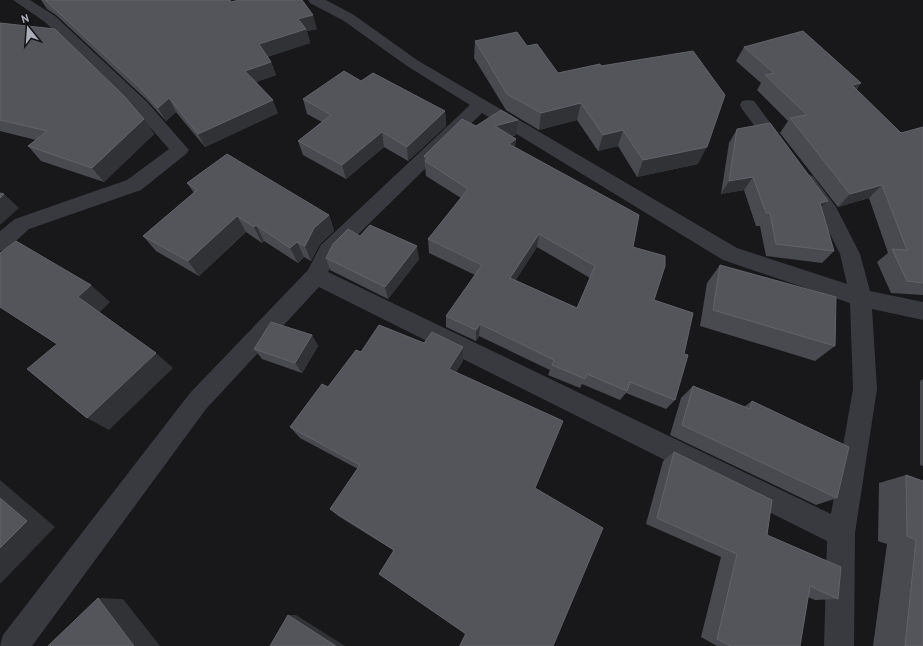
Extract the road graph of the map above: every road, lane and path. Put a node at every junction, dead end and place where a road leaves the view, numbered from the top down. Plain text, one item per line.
1 (20, 0) edge
2 (315, 0) edge
3 (480, 105) junction
4 (748, 105) dead end
5 (0, 243) edge
6 (316, 276) junction
7 (861, 298) junction
8 (923, 311) edge
9 (841, 533) junction
10 (14, 646) edge
11 (839, 646) edge

1 - 5 street
2 - 3 street
3 - 6 street
3 - 7 street
4 - 7 street
6 - 9 street
6 - 10 street
7 - 8 street
7 - 9 street
9 - 11 street

